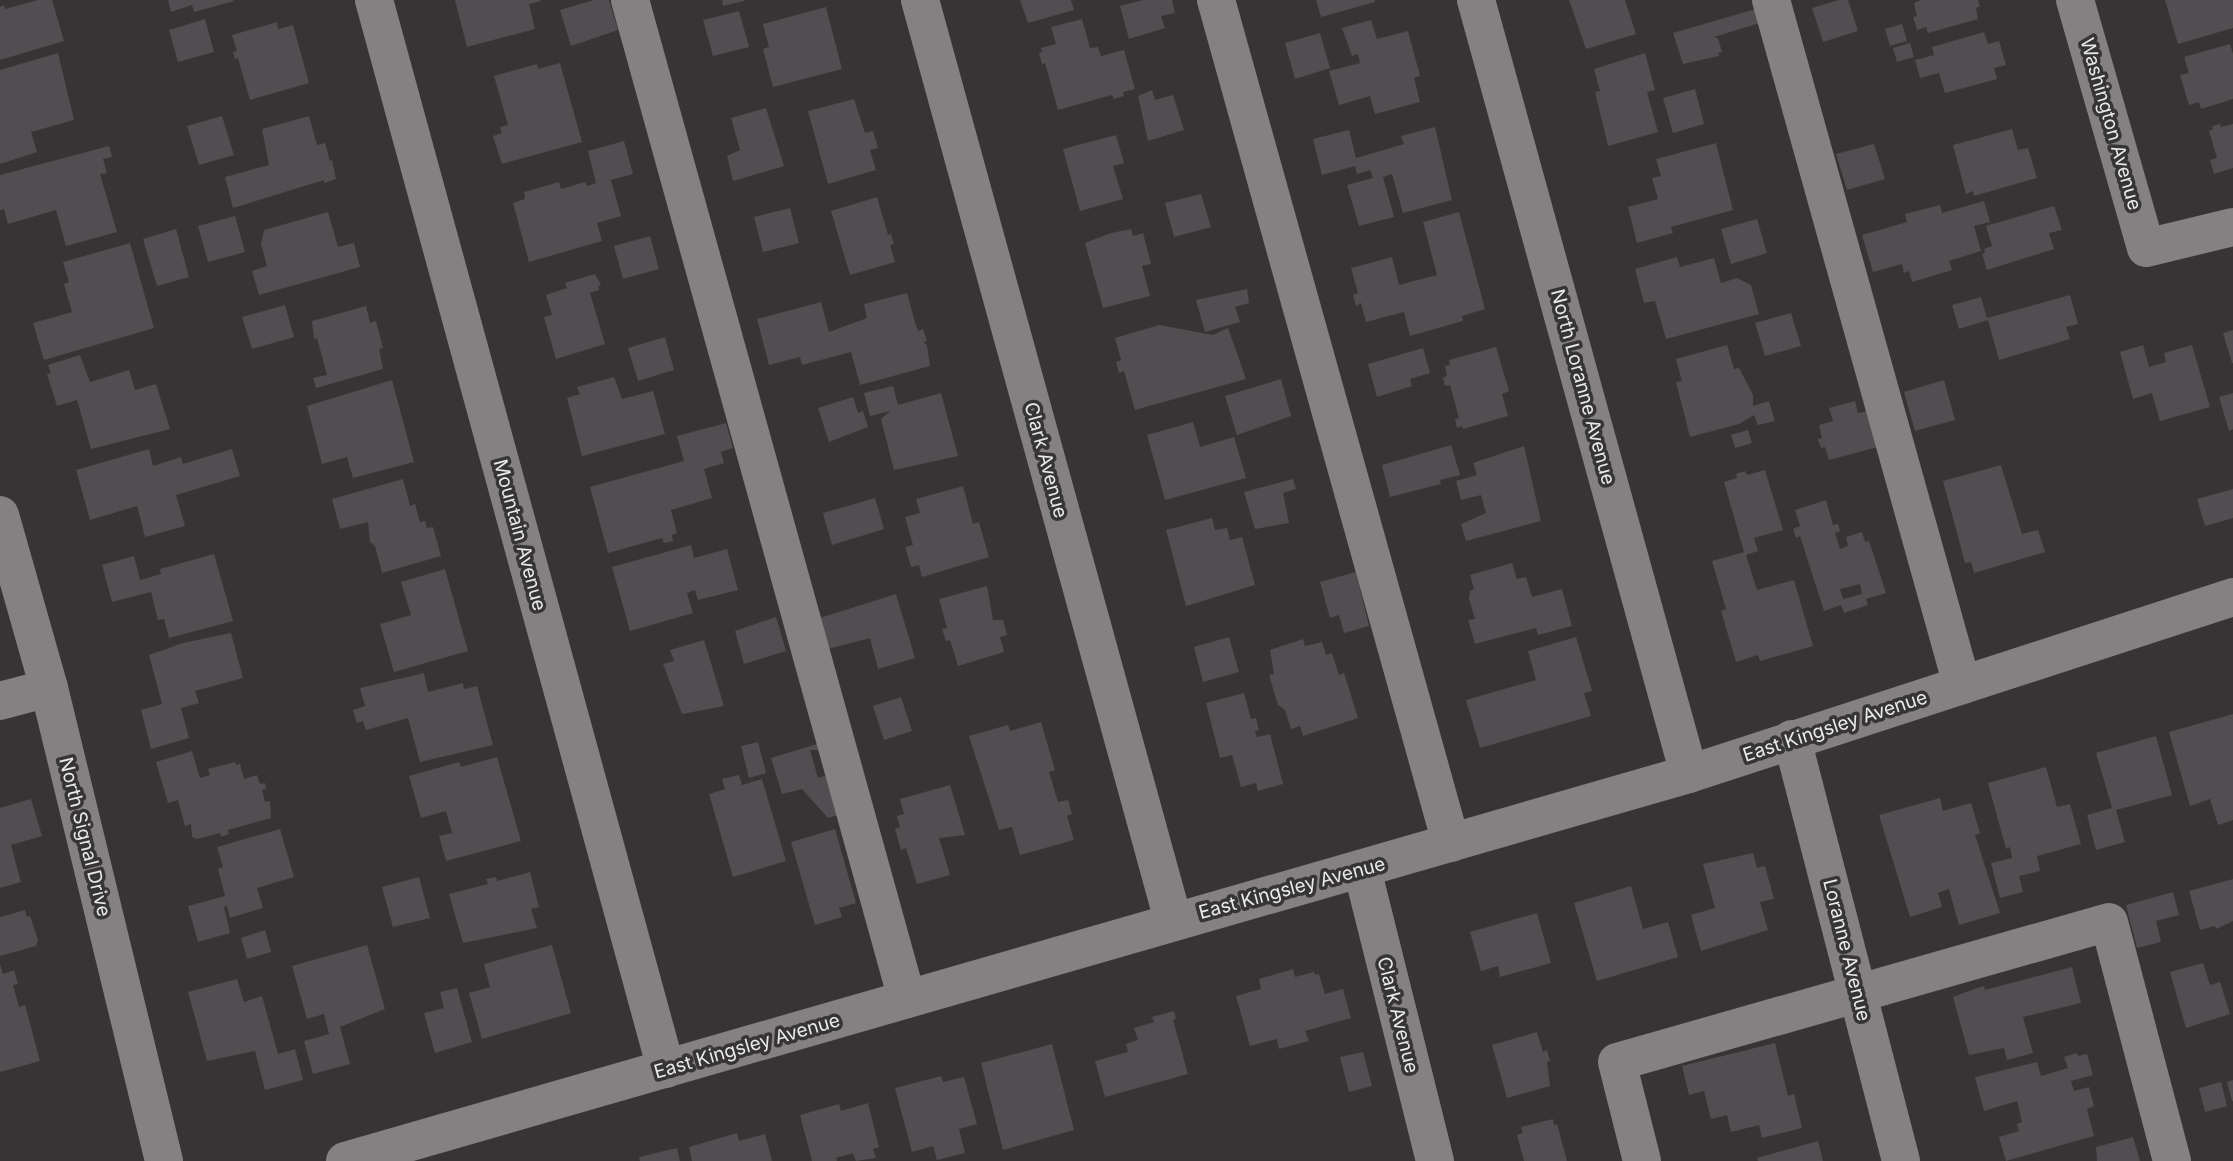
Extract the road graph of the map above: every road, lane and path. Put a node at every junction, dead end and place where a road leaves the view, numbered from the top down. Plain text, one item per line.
1 (374, 0) edge
2 (630, 0) edge
3 (920, 0) edge
4 (1216, 0) edge
5 (1476, 0) edge
6 (1771, 0) edge
7 (2075, 0) edge
8 (2233, 227) edge
9 (0, 515) edge
10 (2233, 597) edge
11 (1962, 685) junction
12 (50, 688) junction
13 (0, 701) edge
14 (1793, 740) junction
15 (1689, 774) junction
16 (1451, 843) junction
17 (1362, 869) junction
18 (1173, 920) junction
19 (1858, 994) junction
20 (907, 999) junction
21 (666, 1069) junction
22 (164, 1161) edge
23 (345, 1161) edge
24 (1435, 1161) edge
25 (1642, 1161) edge
26 (1901, 1161) edge
27 (2172, 1161) edge

1 - 21 street, Mountain Avenue
2 - 20 street
3 - 18 street, Clark Avenue
4 - 16 street
5 - 15 street, North Loranne Avenue
6 - 11 street
7 - 8 street, Washington Avenue
9 - 12 street, North Signal Drive
10 - 11 street, East Kingsley Avenue
11 - 14 street, East Kingsley Avenue
12 - 13 street
12 - 22 street, North Signal Drive
14 - 15 street, East Kingsley Avenue
14 - 19 street, Loranne Avenue
15 - 16 street, East Kingsley Avenue
16 - 17 street, East Kingsley Avenue
17 - 18 street, East Kingsley Avenue
17 - 24 street, Clark Avenue
18 - 20 street, East Kingsley Avenue
19 - 25 street
19 - 26 street, Loranne Avenue
19 - 27 street
20 - 21 street, East Kingsley Avenue
21 - 23 street, East Kingsley Avenue

